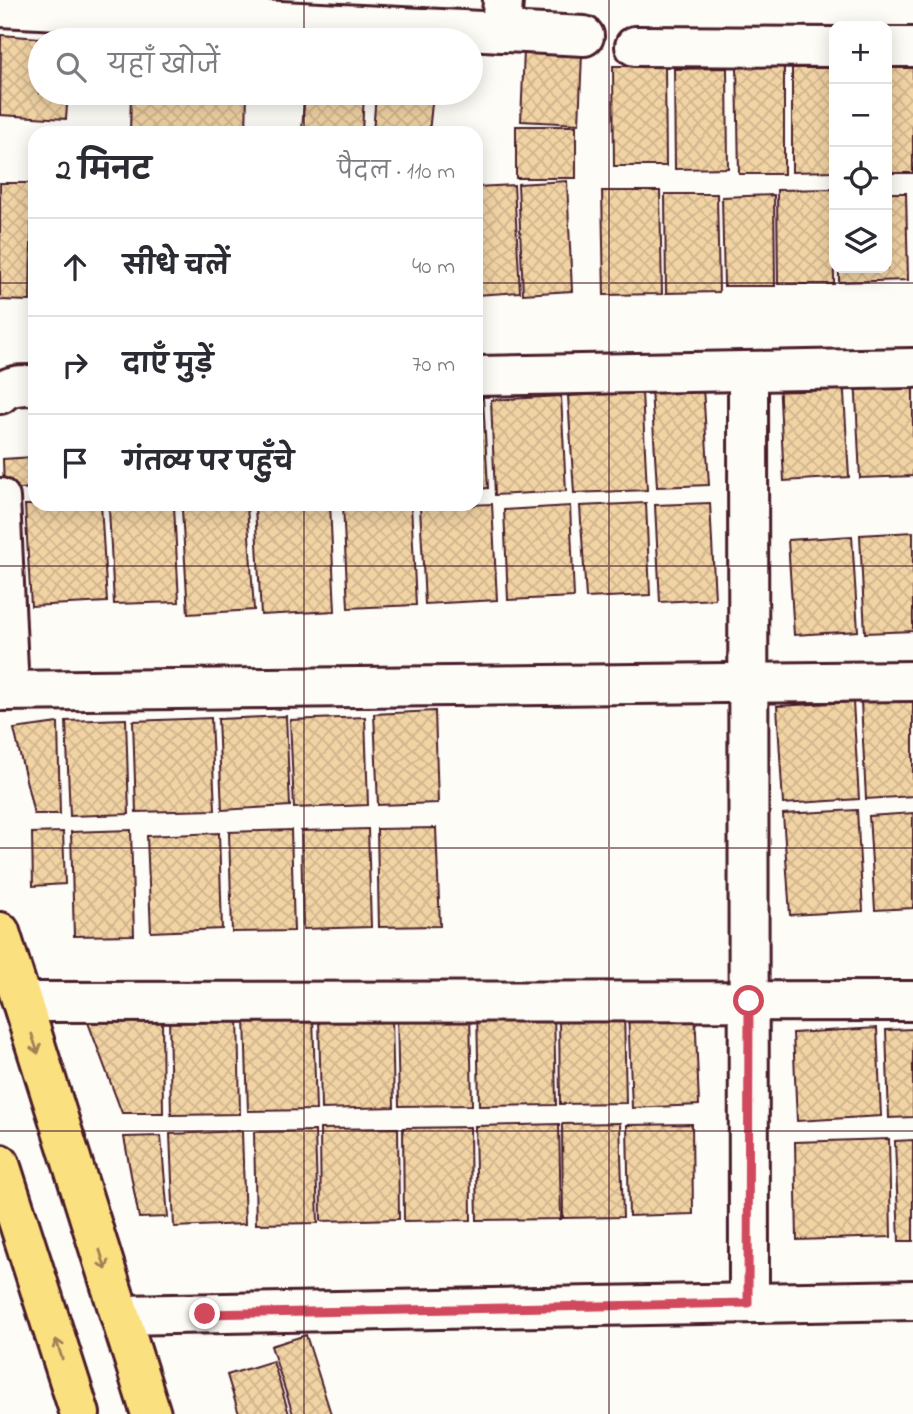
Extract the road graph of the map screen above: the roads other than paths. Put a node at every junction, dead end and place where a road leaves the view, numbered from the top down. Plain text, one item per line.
1 (88, 6) edge
2 (0, 7) edge
3 (352, 12) edge
4 (502, 16) edge
5 (584, 36) dead end
6 (635, 46) dead end
7 (829, 47) edge
8 (892, 47) edge
9 (913, 47) edge
10 (913, 368) edge
11 (748, 371) junction
12 (483, 376) edge
13 (28, 385) edge
14 (0, 394) edge
15 (0, 498) edge
16 (913, 681) edge
17 (749, 683) junction
18 (4, 691) edge
19 (0, 932) edge
20 (749, 1001) junction
21 (913, 1001) edge
22 (22, 1002) junction
23 (0, 1164) edge
24 (913, 1300) edge
25 (748, 1303) junction
26 (121, 1315) junction
27 (80, 1414) edge
28 (151, 1414) edge

1 - 2 street
1 - 3 street
3 - 4 street
4 - 5 street
6 - 7 street
8 - 9 street
10 - 11 street
11 - 12 street
11 - 17 street
13 - 14 street
15 - 18 street
16 - 17 street
17 - 18 street
17 - 20 street
19 - 22 main road
20 - 21 street
20 - 22 street
20 - 25 street
22 -> 26 main road
27 -> 23 main road
24 - 25 street
25 - 26 street
26 - 28 main road

